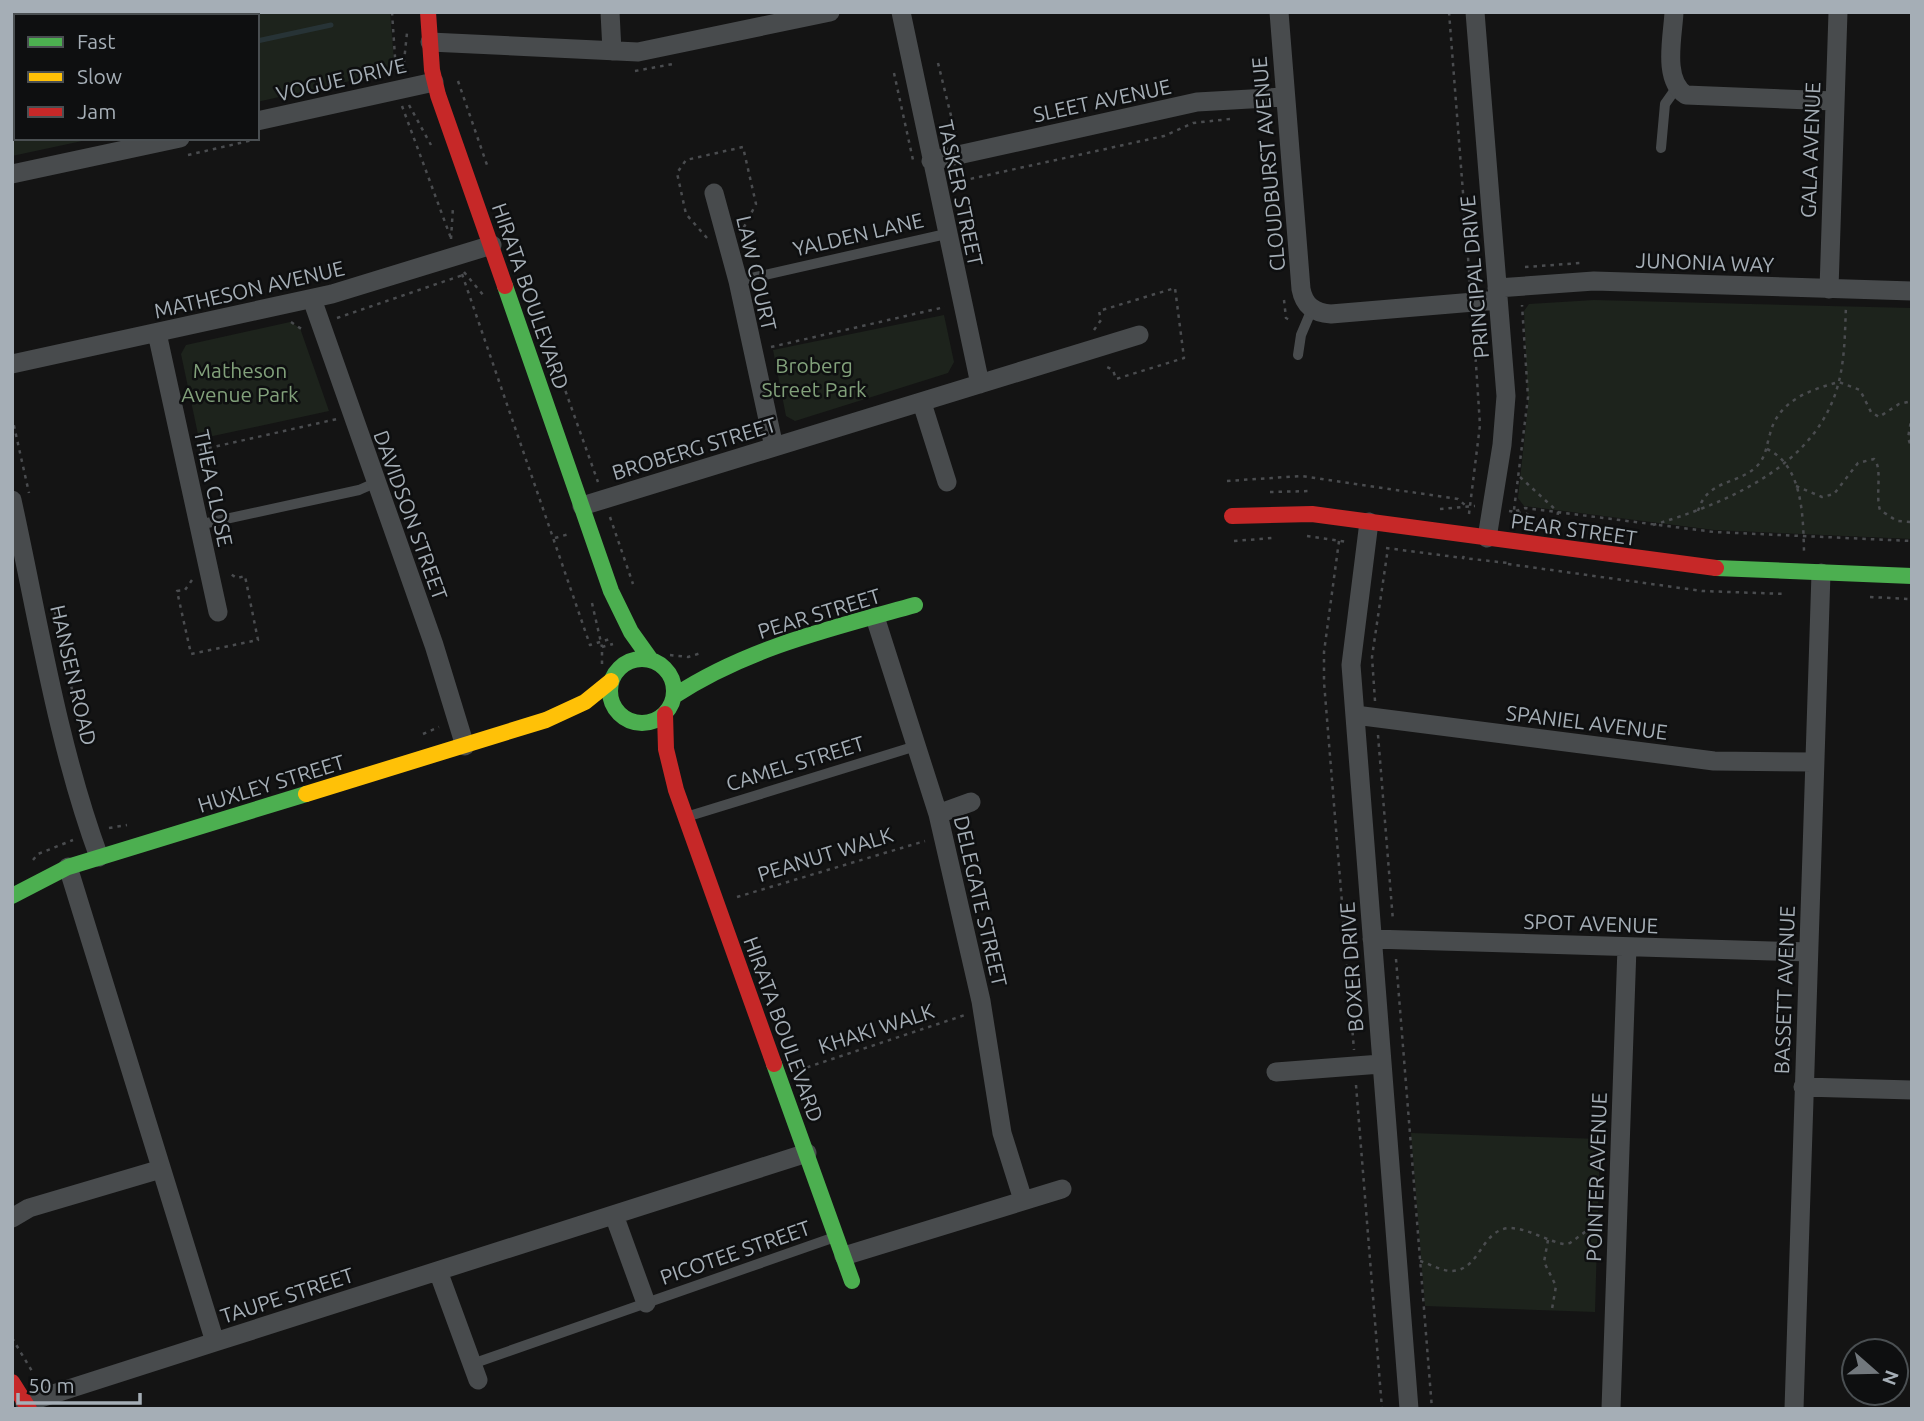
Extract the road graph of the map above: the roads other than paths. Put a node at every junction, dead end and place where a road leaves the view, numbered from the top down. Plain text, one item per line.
1 (428, 12) edge
2 (610, 12) edge
3 (831, 12) edge
4 (901, 12) edge
5 (1279, 12) edge
6 (1475, 12) edge
7 (1674, 12) edge
8 (1838, 12) edge
9 (742, 22) edge
10 (430, 42) junction
11 (612, 51) junction
12 (434, 82) junction
13 (1677, 88) junction
14 (1285, 97) junction
15 (1834, 101) junction
16 (259, 130) edge
17 (180, 147) edge
18 (1661, 148) dead end
19 (931, 161) junction
20 (12, 174) edge
21 (714, 193) dead end
22 (946, 234) junction
23 (492, 245) junction
24 (738, 281) junction
25 (1497, 285) junction
26 (1829, 289) junction
27 (1912, 291) edge
28 (312, 299) junction
29 (1308, 318) junction
30 (157, 334) junction
31 (1139, 335) dead end
32 (1298, 355) dead end
33 (12, 364) edge
34 (980, 384) junction
35 (922, 403) junction
36 (774, 447) junction
37 (947, 482) dead end
38 (375, 483) junction
39 (12, 500) edge
40 (582, 506) junction
41 (1232, 516) dead end
42 (1369, 522) junction
43 (198, 525) junction
44 (1488, 538) junction
45 (1812, 572) junction
46 (1912, 576) edge
47 (611, 591) junction
48 (915, 605) dead end
49 (218, 612) dead end
50 (875, 617) junction
51 (651, 660) junction
52 (735, 661) junction
53 (667, 671) junction
54 (614, 676) junction
55 (674, 696) junction
56 (665, 714) junction
57 (1355, 715) junction
58 (627, 718) junction
59 (546, 720) junction
60 (465, 746) junction
61 (916, 746) junction
62 (1814, 762) junction
63 (676, 790) junction
64 (971, 802) dead end
65 (938, 814) junction
66 (686, 817) junction
67 (99, 857) junction
68 (68, 867) junction
69 (12, 896) edge
70 (1372, 939) junction
71 (1627, 947) junction
72 (1808, 952) junction
73 (1381, 1064) junction
74 (1276, 1072) dead end
75 (1803, 1087) junction
76 (1912, 1090) edge
77 (807, 1153) junction
78 (161, 1168) junction
79 (1062, 1189) dead end
80 (1023, 1200) junction
81 (614, 1215) junction
82 (12, 1217) edge
83 (837, 1237) junction
84 (844, 1256) junction
85 (438, 1270) junction
86 (852, 1281) dead end
87 (646, 1303) junction
88 (215, 1342) junction
89 (475, 1372) joint
90 (12, 1382) edge
91 (27, 1406) edge
92 (1409, 1409) edge
93 (1611, 1409) edge
94 (1794, 1409) edge

1 - 10 street, HIRATA BOULEVARD
2 - 11 street
3 - 9 street
4 - 19 street, TASKER STREET
5 - 14 street, CLOUDBURST AVENUE
6 - 25 street, PRINCIPAL DRIVE
7 - 13 street
8 - 15 street, GALA AVENUE
9 - 11 street
10 - 11 street
10 - 12 street, HIRATA BOULEVARD
12 - 16 street, VOGUE DRIVE
12 - 23 street, HIRATA BOULEVARD
13 - 15 street
13 - 18 lane
14 - 19 street, SLEET AVENUE
14 - 29 street, CLOUDBURST AVENUE
15 - 26 street, GALA AVENUE
17 - 20 street
19 - 22 street, TASKER STREET
21 - 24 street, LAW COURT
22 - 24 lane, YALDEN LANE
22 - 34 street, TASKER STREET
23 - 28 street, MATHESON AVENUE
23 - 40 street, HIRATA BOULEVARD
24 - 36 street, LAW COURT
25 - 26 street, JUNONIA WAY
25 - 29 street
25 - 44 street, PRINCIPAL DRIVE
26 - 27 street, JUNONIA WAY
28 - 30 street, MATHESON AVENUE
28 - 38 street, DAVIDSON STREET
29 - 32 lane
30 - 33 street, MATHESON AVENUE
30 - 43 street, THEA CLOSE
31 - 34 street, BROBERG STREET
34 - 35 street, BROBERG STREET
35 - 36 street, BROBERG STREET
35 - 37 street
36 - 40 street, BROBERG STREET
38 - 43 lane
38 - 60 street, DAVIDSON STREET
39 - 67 street, HANSEN ROAD
40 - 47 street, HIRATA BOULEVARD
41 - 42 street, PEAR STREET
42 - 44 street, PEAR STREET
42 - 57 street, BOXER DRIVE
43 - 49 street, THEA CLOSE
44 - 45 street, PEAR STREET
45 - 46 street, PEAR STREET
45 - 62 street, BASSETT AVENUE
47 - 51 street, HIRATA BOULEVARD
47 - 54 street, HIRATA BOULEVARD
48 - 50 street, PEAR STREET
50 - 52 street, PEAR STREET
50 - 61 street, DELEGATE STREET
51 - 53 street
51 - 54 street
52 - 53 street, PEAR STREET
52 - 55 street, PEAR STREET
53 - 55 street
54 - 58 street
54 - 59 street, HUXLEY STREET
55 - 56 street
56 - 58 street
56 - 63 street, HIRATA BOULEVARD
57 - 62 street, SPANIEL AVENUE
57 - 70 street, BOXER DRIVE
58 - 59 street, HUXLEY STREET
58 - 63 street, HIRATA BOULEVARD
59 - 60 street, HUXLEY STREET
60 - 67 street, HUXLEY STREET
61 - 65 street, DELEGATE STREET
61 - 66 lane, CAMEL STREET
62 - 72 street, BASSETT AVENUE
63 - 66 street, HIRATA BOULEVARD
64 - 65 street
65 - 80 street, DELEGATE STREET
66 - 77 street, HIRATA BOULEVARD
67 - 68 street, HUXLEY STREET
68 - 69 street, HUXLEY STREET
68 - 78 street, TAUPE STREET
70 - 71 street, SPOT AVENUE
70 - 73 street, BOXER DRIVE
71 - 72 street, SPOT AVENUE
71 - 93 street, POINTER AVENUE
72 - 75 street, BASSETT AVENUE
73 - 74 street
73 - 92 street, BOXER DRIVE
75 - 76 street
75 - 94 street, BASSETT AVENUE
77 - 81 street, TAUPE STREET
77 - 83 street, HIRATA BOULEVARD
78 - 82 street
78 - 88 street, TAUPE STREET
79 - 80 street
80 - 84 street
81 - 85 street, TAUPE STREET
81 - 87 street
83 - 84 street, HIRATA BOULEVARD
83 - 87 lane, PICOTEE STREET
84 - 86 street, HIRATA BOULEVARD
85 - 88 street, TAUPE STREET
85 - 89 street
87 - 89 lane, PICOTEE STREET
88 - 91 street
90 - 91 street

